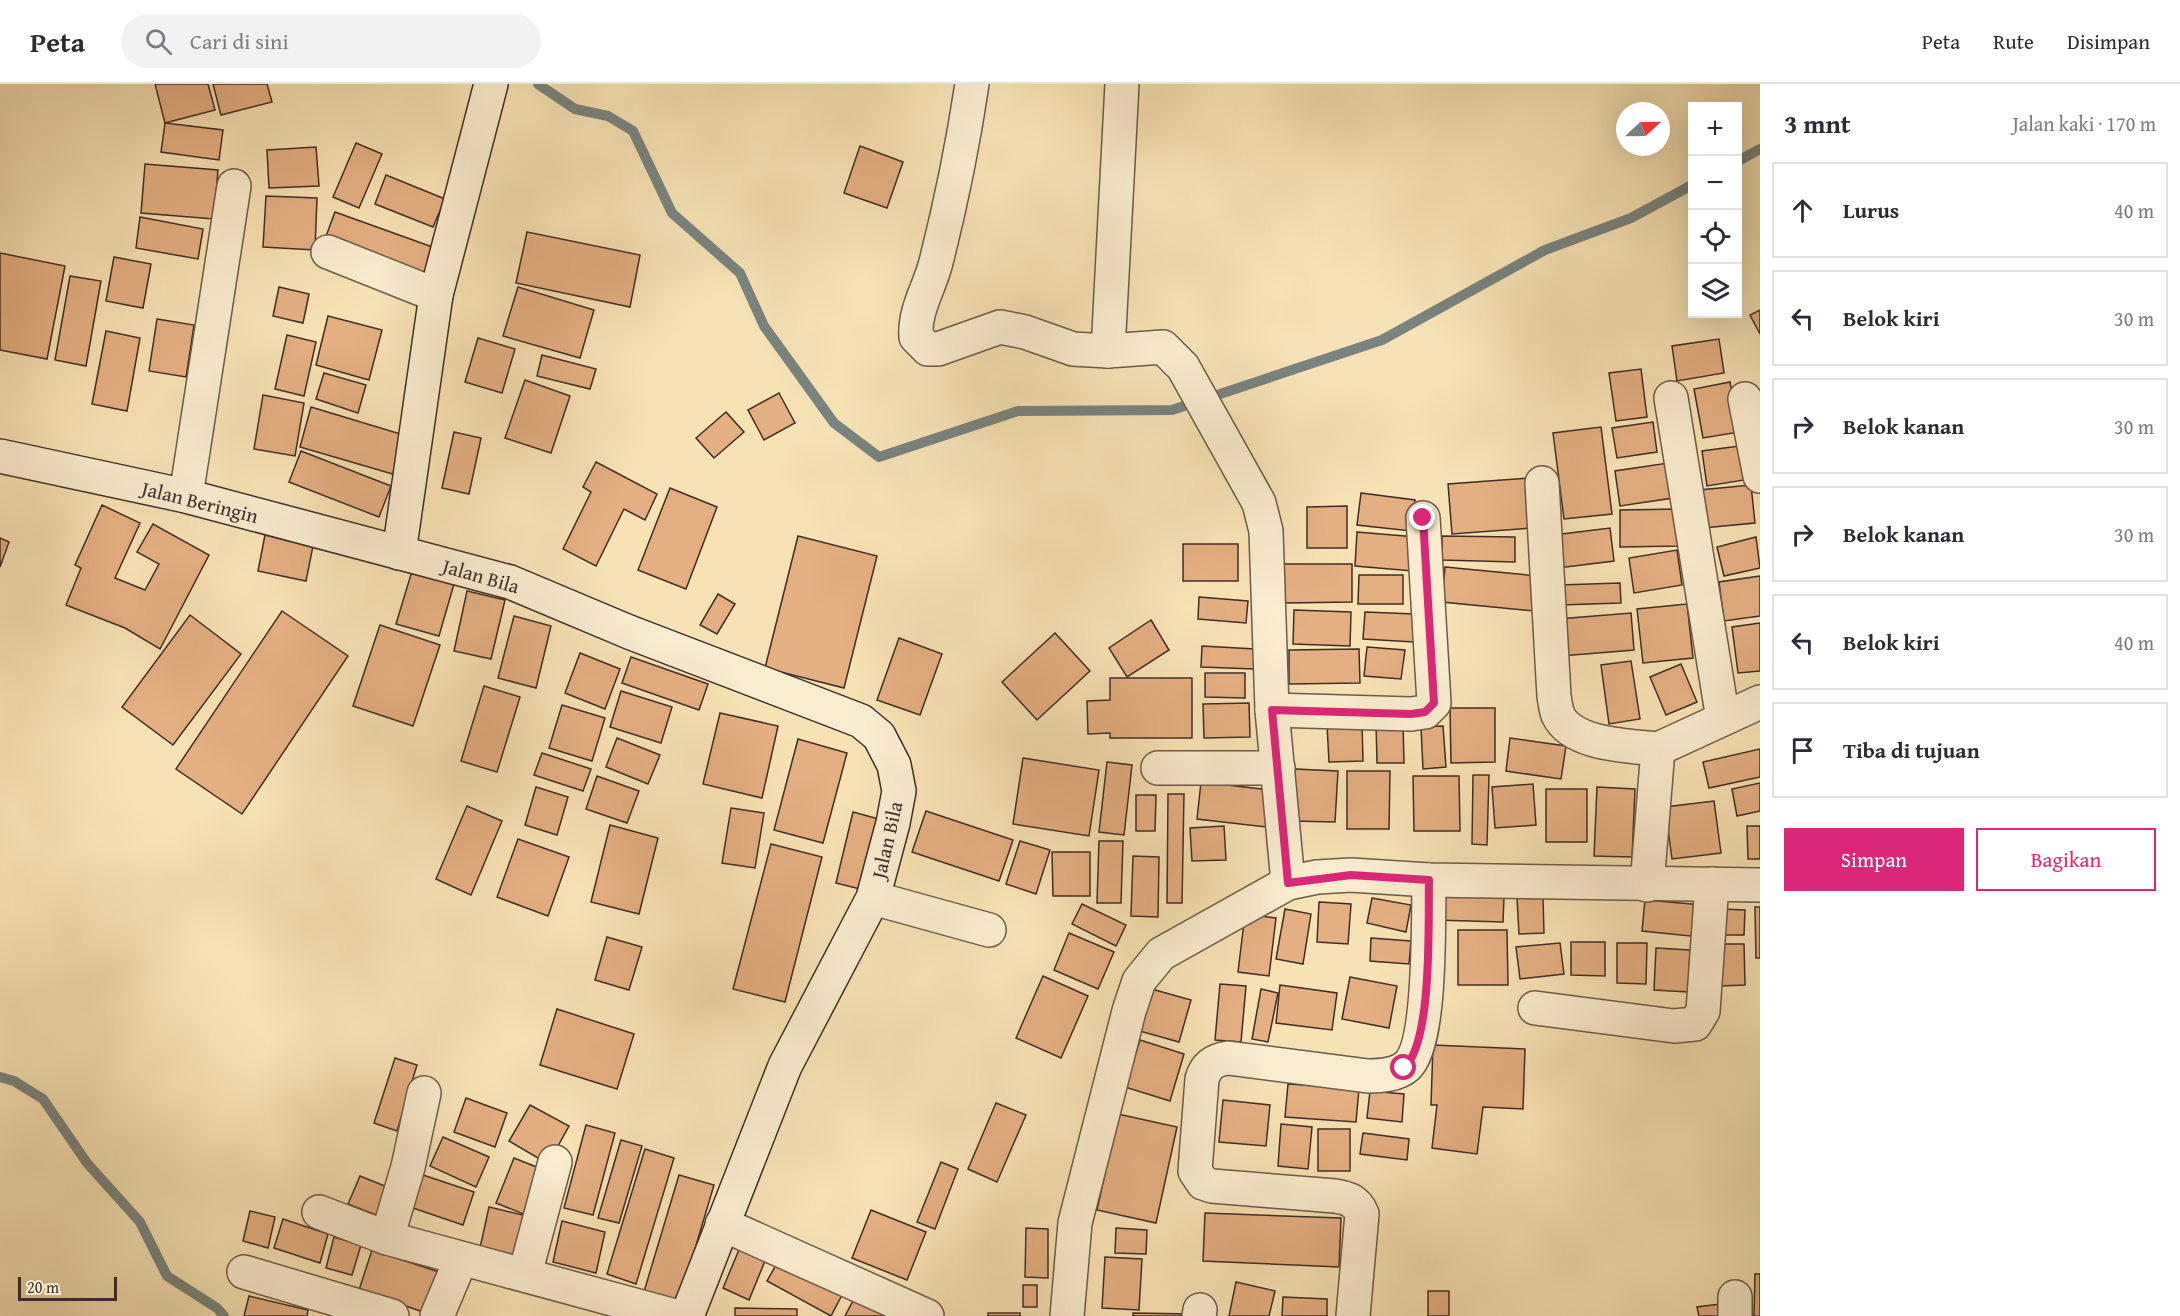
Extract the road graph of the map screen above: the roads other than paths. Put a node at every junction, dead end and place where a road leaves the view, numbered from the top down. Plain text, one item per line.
1 (491, 84) edge
2 (972, 84) edge
3 (1122, 84) edge
4 (234, 186) dead end
5 (328, 252) dead end
6 (436, 295) junction
7 (1108, 351) junction
8 (1671, 398) dead end
9 (1745, 399) dead end
10 (0, 456) edge
11 (1760, 476) edge
12 (1542, 483) dead end
13 (186, 496) junction
14 (1423, 518) dead end
15 (399, 554) junction
16 (1760, 702) edge
17 (1272, 710) junction
18 (1723, 719) junction
19 (1658, 749) junction
20 (1158, 768) dead end
21 (1278, 768) junction
22 (1429, 880) junction
23 (1288, 883) junction
24 (1712, 884) junction
25 (1647, 885) junction
26 (1760, 885) edge
27 (873, 898) junction
28 (989, 930) dead end
29 (1535, 1008) dead end
30 (424, 1093) dead end
31 (555, 1162) dead end
32 (319, 1212) dead end
33 (722, 1224) junction
34 (387, 1238) junction
35 (461, 1259) junction
36 (244, 1272) dead end
37 (525, 1274) junction
38 (392, 1316) edge
39 (437, 1316) edge
40 (675, 1316) edge
41 (687, 1316) edge
42 (927, 1316) edge
43 (1067, 1316) edge
44 (1353, 1316) edge

1 - 6 street
2 - 7 street
3 - 7 street
4 - 13 street
5 - 6 street
6 - 15 street
7 - 17 street
8 - 18 street
9 - 11 street
10 - 13 street, Jalan Beringin
12 - 19 street
13 - 15 street, Jalan Beringin
14 - 17 street
15 - 27 street, Jalan Bila
16 - 18 street
17 - 21 street
18 - 19 street
19 - 25 street
20 - 21 street
21 - 23 street
22 - 23 street
22 - 25 street
22 - 44 street
23 - 43 street
24 - 25 street
24 - 26 street
24 - 29 street
27 - 28 street
27 - 33 street, Jalan Bila
30 - 34 street
31 - 37 street
32 - 34 street
33 - 41 street, Jalan Bila
33 - 42 street
34 - 35 street
35 - 37 street
35 - 39 street
36 - 38 street
37 - 40 street

